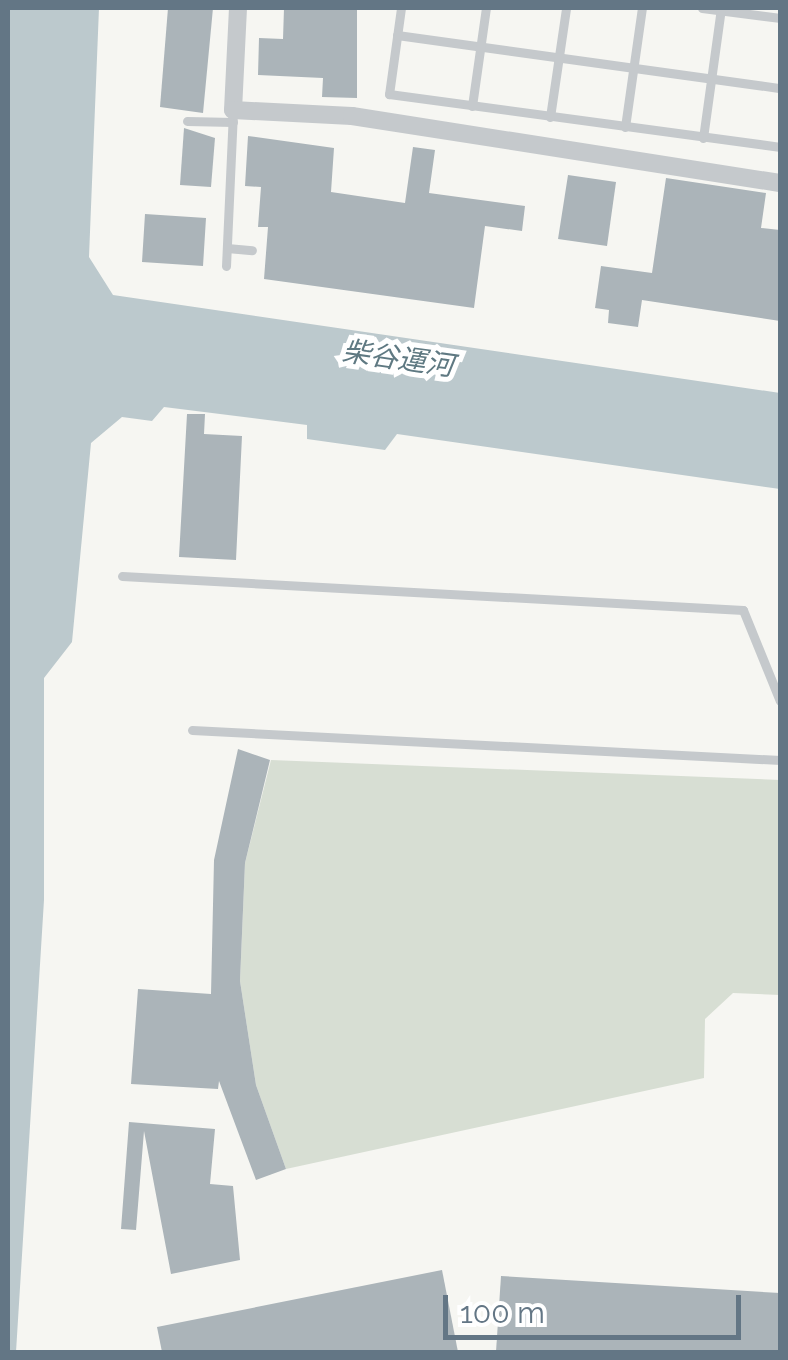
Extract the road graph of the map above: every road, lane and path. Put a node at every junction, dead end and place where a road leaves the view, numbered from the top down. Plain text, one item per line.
1 (238, 8) edge
2 (401, 8) edge
3 (486, 8) edge
4 (566, 8) edge
5 (642, 8) edge
6 (702, 8) edge
7 (721, 9) edge
8 (780, 18) edge
9 (397, 34) junction
10 (480, 46) junction
11 (559, 57) junction
12 (634, 68) junction
13 (711, 78) junction
14 (780, 88) edge
15 (472, 106) junction
16 (233, 116) junction
17 (550, 117) junction
18 (187, 121) dead end
19 (625, 128) junction
20 (703, 138) junction
21 (780, 147) edge
22 (780, 183) edge
23 (227, 248) junction
24 (252, 250) dead end
25 (226, 266) dead end
26 (122, 576) dead end
27 (780, 701) edge
28 (192, 730) dead end
29 (780, 760) edge

1 - 16 street
2 - 9 lane
3 - 10 lane
4 - 11 lane
5 - 12 lane
6 - 7 lane
7 - 8 lane
7 - 13 lane
9 - 10 lane
9 - 15 lane
10 - 11 lane
10 - 15 lane
11 - 12 lane
11 - 17 lane
12 - 13 lane
12 - 19 lane
13 - 14 lane
13 - 20 lane
15 - 17 lane
16 - 18 lane
16 - 22 street
16 - 23 lane
17 - 19 lane
19 - 20 lane
20 - 21 lane
23 - 24 lane
23 - 25 lane
26 - 27 lane
28 - 29 lane

